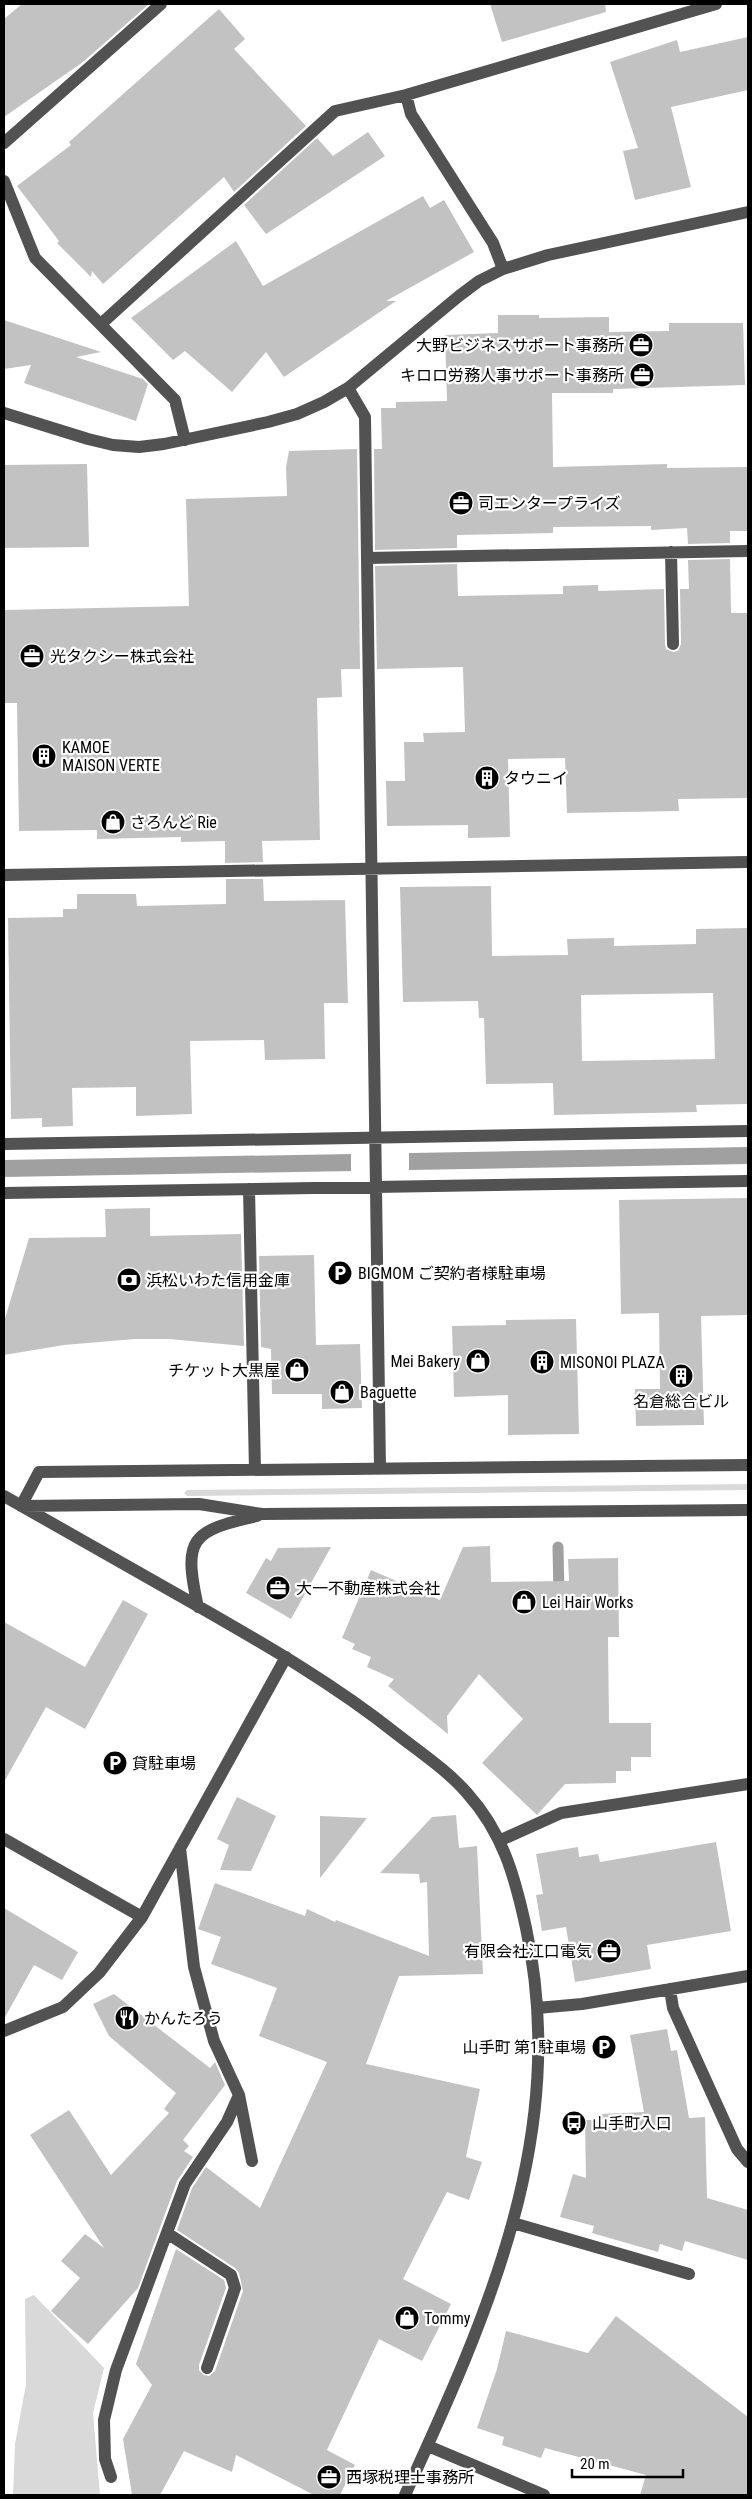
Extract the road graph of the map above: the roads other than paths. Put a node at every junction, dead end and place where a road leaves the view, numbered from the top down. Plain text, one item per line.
1 (161, 4) edge
2 (716, 4) edge
3 (406, 96) junction
4 (4, 143) edge
5 (4, 181) edge
6 (748, 212) edge
7 (503, 269) junction
8 (101, 324) junction
9 (348, 388) junction
10 (4, 413) edge
11 (185, 440) junction
12 (748, 551) edge
13 (671, 552) junction
14 (367, 558) junction
15 (673, 644) dead end
16 (748, 862) edge
17 (372, 868) junction
18 (4, 875) edge
19 (748, 1131) edge
20 (376, 1137) junction
21 (4, 1144) edge
22 (748, 1180) edge
23 (376, 1187) junction
24 (249, 1189) junction
25 (4, 1194) edge
26 (748, 1465) edge
27 (380, 1469) junction
28 (255, 1470) junction
29 (4, 1496) edge
30 (21, 1506) junction
31 (748, 1510) edge
32 (262, 1514) junction
33 (198, 1607) junction
34 (286, 1657) junction
35 (748, 1784) edge
36 (4, 1839) edge
37 (500, 1840) junction
38 (180, 1848) junction
39 (142, 1917) junction
40 (748, 1976) edge
41 (670, 1989) junction
42 (537, 2008) junction
43 (4, 2031) edge
44 (239, 2095) junction
45 (252, 2161) dead end
46 (748, 2162) edge
47 (513, 2223) junction
48 (167, 2233) junction
49 (689, 2274) dead end
50 (207, 2368) dead end
51 (428, 2446) junction
52 (111, 2477) dead end
53 (406, 2495) edge
54 (544, 2495) edge

1 - 4 street
2 - 3 street
3 - 7 street
3 - 8 street
5 - 8 street
6 - 7 street
7 - 9 street
8 - 11 street
9 - 11 street
9 - 14 street
10 - 11 street
12 - 13 street
13 - 14 street
13 - 15 street
14 - 17 street
16 - 17 street
17 - 18 street
17 - 20 street
19 - 20 street
20 - 21 street
20 - 23 street
22 - 23 street
23 - 24 street
23 - 27 street
24 - 25 street
24 - 28 street
26 - 27 street
27 - 28 street
28 - 30 street
29 - 30 street
30 - 32 street
30 - 33 street
31 - 32 street
32 - 33 street
33 - 34 street
34 - 37 street
34 - 38 street
35 - 37 street
36 - 39 street
37 - 42 street
38 - 39 street
38 - 44 street
39 - 43 street
40 - 41 street
41 - 42 street
41 - 46 street
42 - 47 street
44 - 45 street
44 - 48 street
47 - 49 street
47 - 51 street
48 - 50 street
48 - 52 street
51 - 53 street
51 - 54 street

